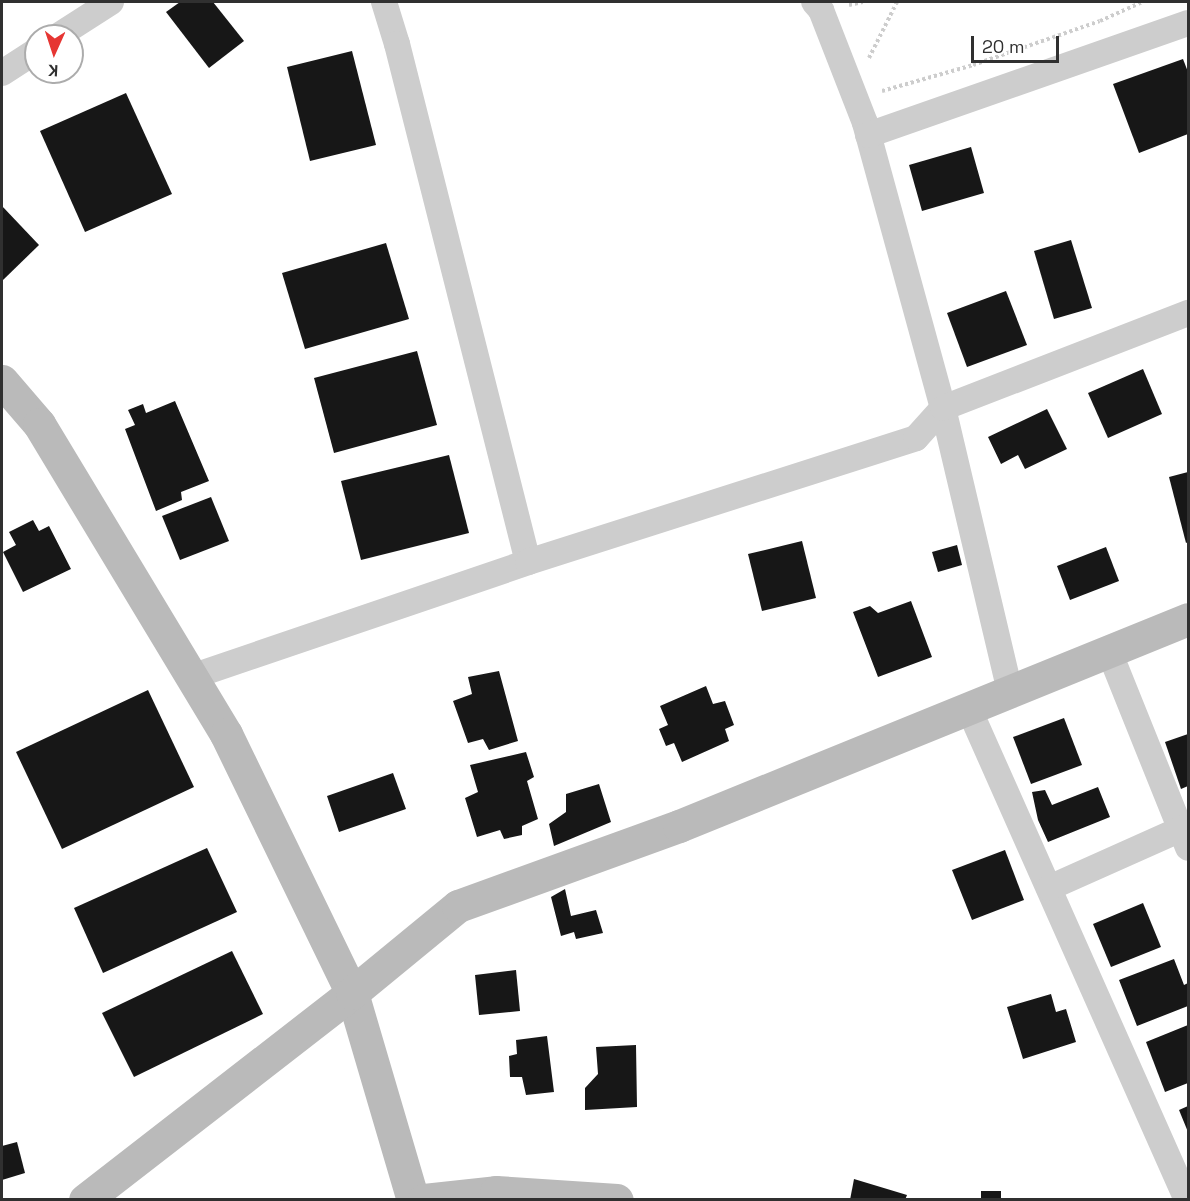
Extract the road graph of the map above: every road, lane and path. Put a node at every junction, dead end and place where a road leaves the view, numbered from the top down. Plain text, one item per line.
1 (111, 2) edge
2 (384, 2) edge
3 (814, 2) edge
4 (897, 2) edge
5 (1142, 2) edge
6 (1188, 23) edge
7 (77, 24) edge
8 (24, 59) edge
9 (2, 73) edge
10 (855, 99) junction
11 (868, 135) junction
12 (1188, 313) edge
13 (2, 381) edge
14 (943, 408) junction
15 (528, 562) junction
16 (1188, 619) edge
17 (1109, 651) junction
18 (191, 677) junction
19 (1010, 692) junction
20 (969, 709) junction
21 (1185, 838) edge
22 (1049, 888) junction
23 (352, 993) junction
24 (84, 1200) edge
25 (413, 1200) edge
26 (424, 1200) edge
27 (617, 1200) edge
28 (1187, 1200) edge

1 - 7 street
2 - 15 street
3 - 10 street
4 - 10 path
5 - 10 path
6 - 11 street
8 - 9 street
10 - 11 street
11 - 14 street
12 - 14 street
13 - 18 street
14 - 15 street
14 - 19 street
15 - 18 street
16 - 17 street
17 - 19 street
17 - 21 street
18 - 23 street
19 - 20 street
20 - 22 street
20 - 23 street
21 - 22 street
22 - 28 street
23 - 24 street
23 - 25 street
26 - 27 street

